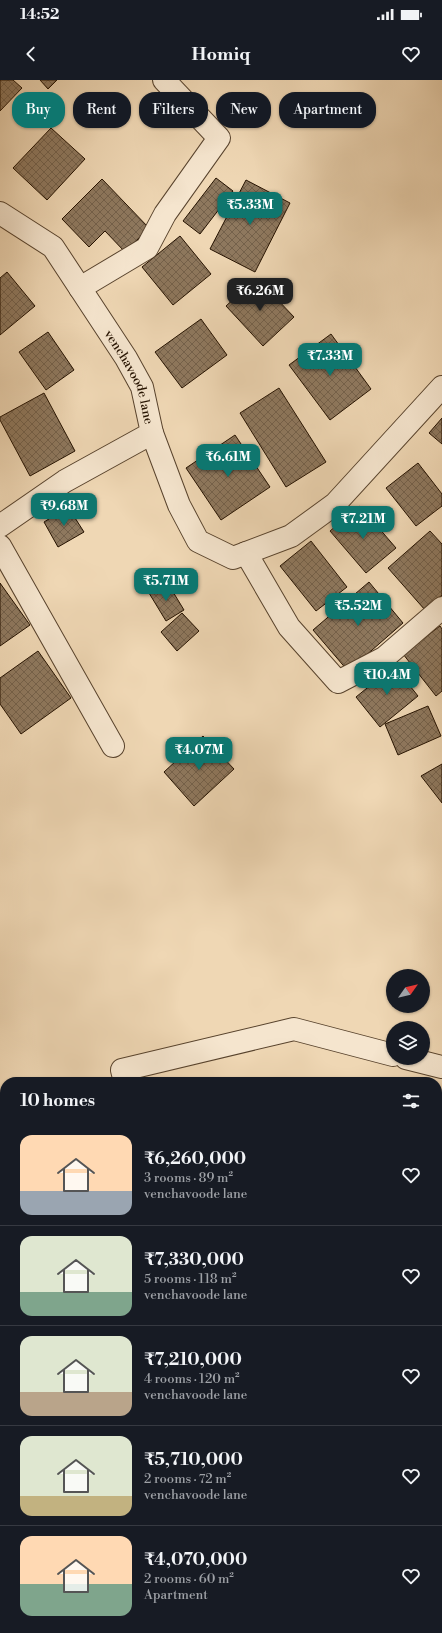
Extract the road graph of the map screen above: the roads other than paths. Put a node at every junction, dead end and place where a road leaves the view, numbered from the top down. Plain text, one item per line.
1 (164, 80) edge
2 (0, 213) edge
3 (80, 288) junction
4 (442, 387) edge
5 (152, 433) junction
6 (0, 526) edge
7 (0, 546) edge
8 (246, 553) junction
9 (442, 608) edge
10 (113, 746) dead end
11 (386, 1053) edge
12 (430, 1064) edge
13 (442, 1067) edge
14 (124, 1077) edge

1 - 3 street
2 - 3 street, venchavoode lane
3 - 5 street, venchavoode lane
4 - 8 street
5 - 6 street, venchavoode lane
5 - 8 street
7 - 10 street
8 - 9 street
11 - 14 street
12 - 13 street

